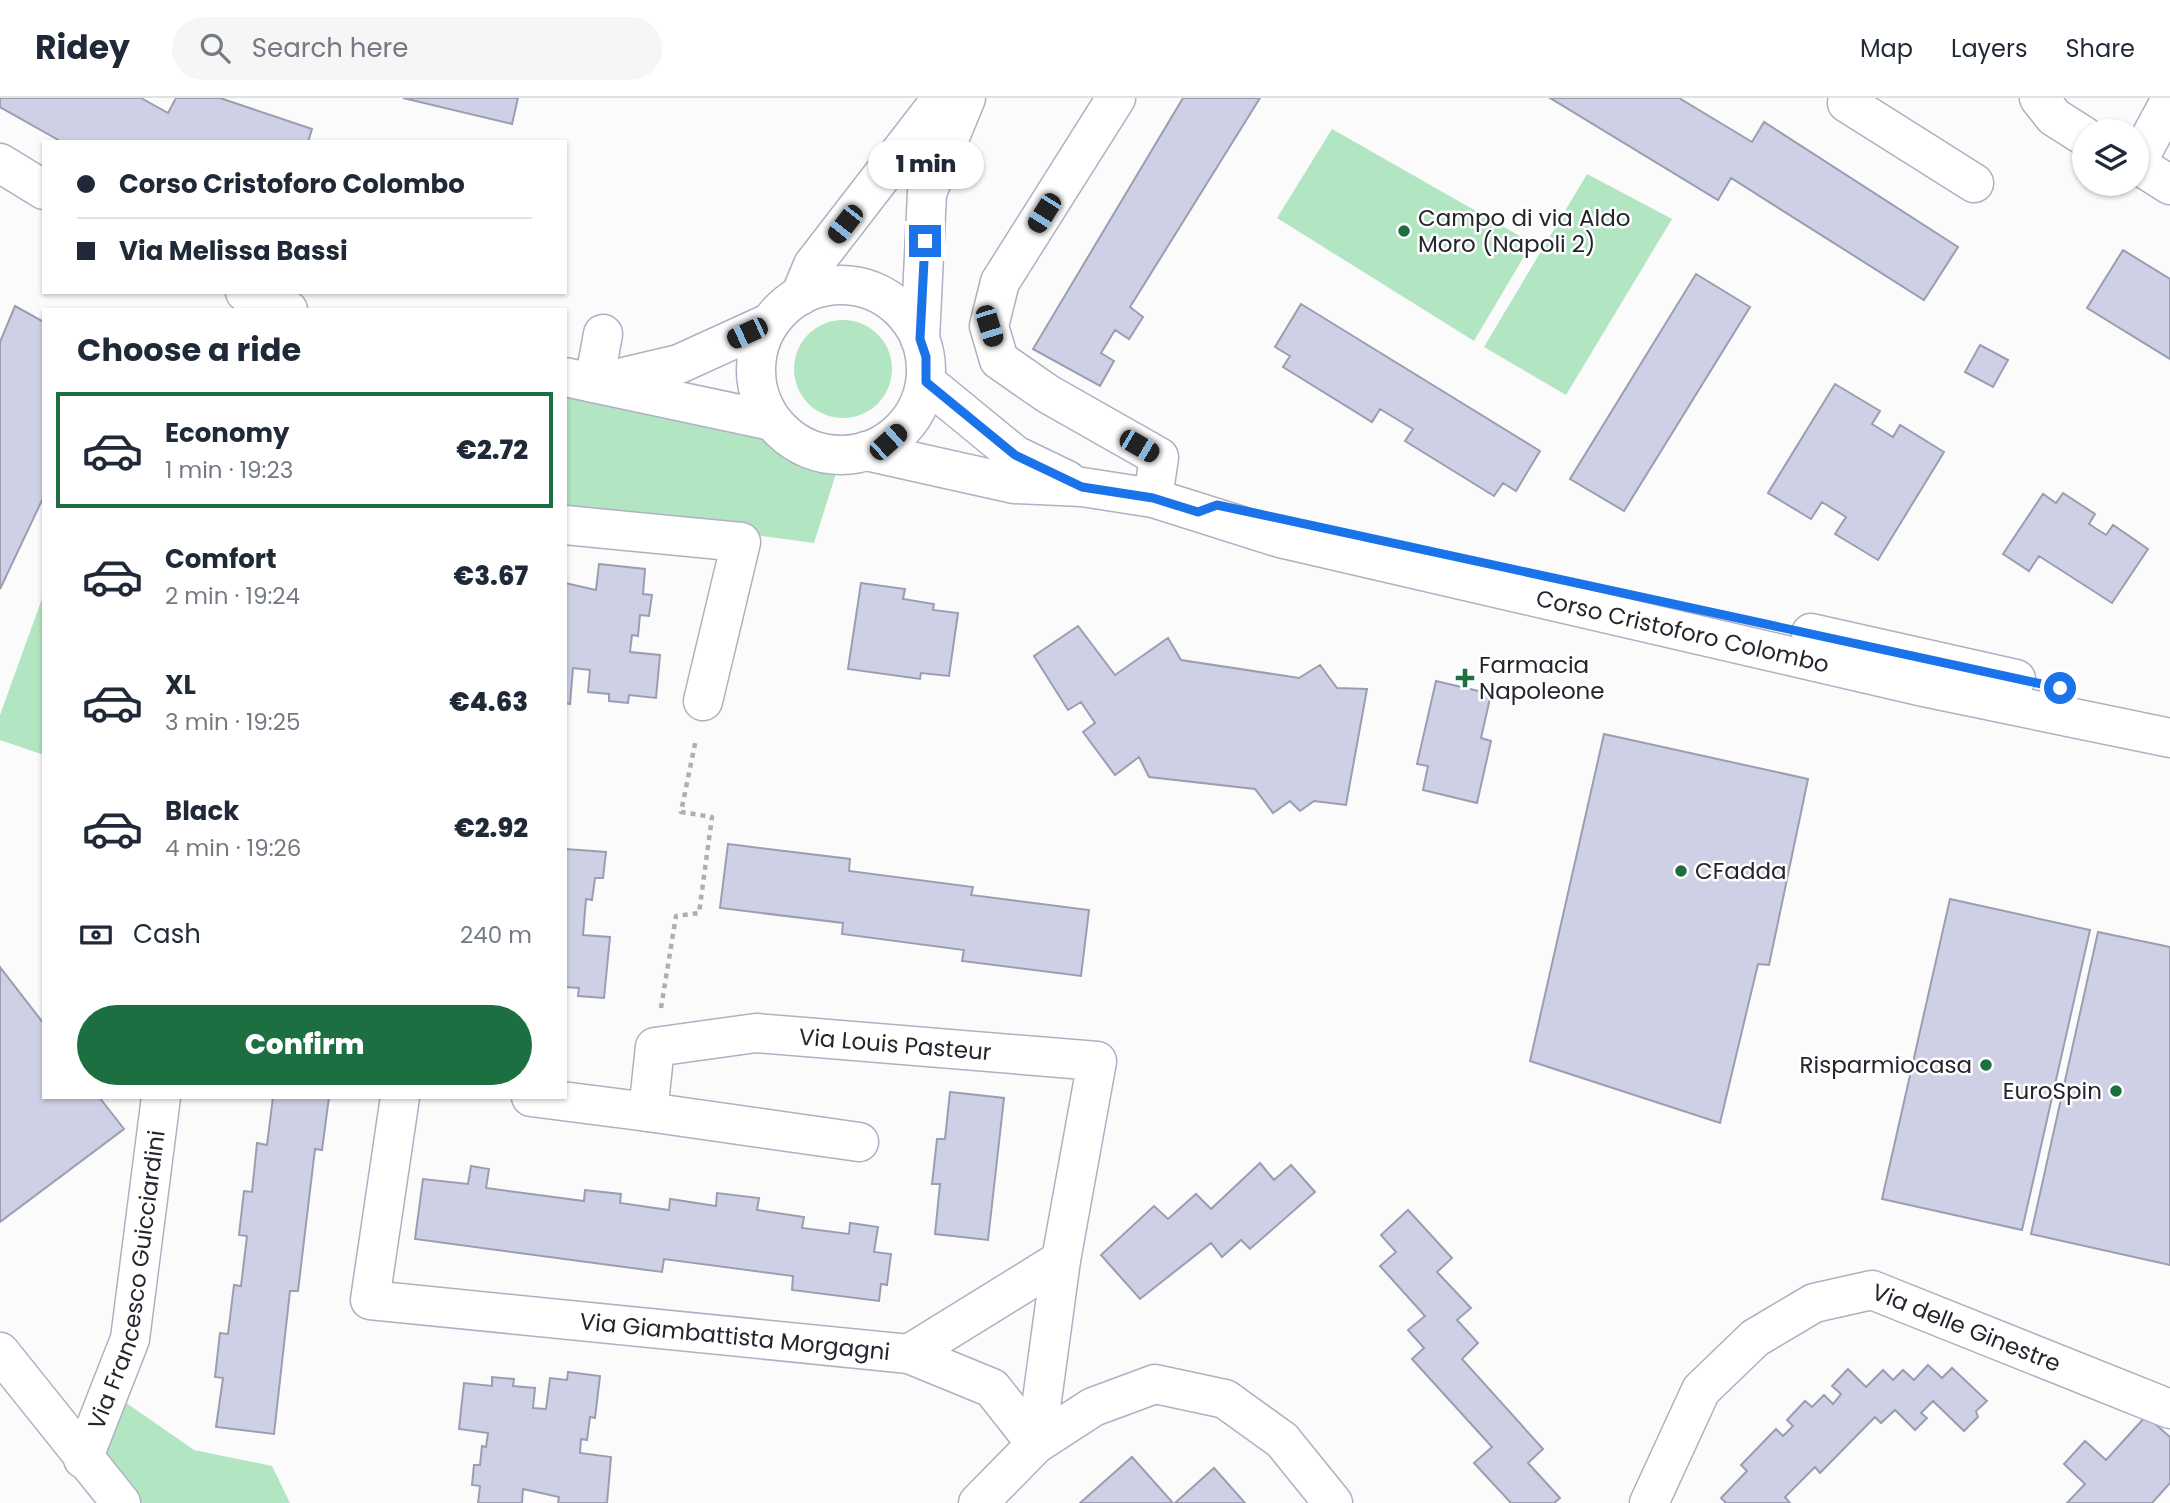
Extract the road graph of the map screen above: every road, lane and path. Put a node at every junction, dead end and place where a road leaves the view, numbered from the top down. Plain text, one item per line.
1 (942, 98) edge
2 (966, 98) edge
3 (1116, 98) edge
4 (2039, 98) edge
5 (1846, 100) edge
6 (2170, 101) edge
7 (2072, 128) edge
8 (2149, 140) edge
9 (0, 163) edge
10 (2149, 171) edge
11 (1974, 183) dead end
12 (2170, 185) edge
13 (42, 189) edge
14 (251, 294) edge
15 (800, 296) junction
16 (283, 308) edge
17 (769, 323) junction
18 (603, 334) dead end
19 (920, 339) junction
20 (580, 380) edge
21 (926, 382) junction
22 (772, 421) junction
23 (866, 451) junction
24 (1082, 487) junction
25 (1153, 498) junction
26 (1198, 512) junction
27 (567, 525) edge
28 (703, 701) joint
29 (2170, 712) edge
30 (2170, 738) edge
31 (655, 1047) junction
32 (161, 1099) edge
33 (400, 1099) edge
34 (547, 1099) edge
35 (648, 1112) junction
36 (859, 1142) dead end
37 (1061, 1260) junction
38 (0, 1352) edge
39 (909, 1354) junction
40 (2170, 1409) edge
41 (1036, 1444) junction
42 (83, 1459) junction
43 (121, 1503) edge
44 (978, 1503) edge
45 (1332, 1503) edge
46 (1649, 1503) edge

1 - 15 street
2 - 19 street
3 - 25 street
4 - 7 street
5 - 11 street
6 - 8 street
9 - 13 street
10 - 12 street
14 - 16 street
15 - 17 street, Corso Cristoforo Colombo
15 - 19 street, Corso Cristoforo Colombo
17 - 20 street, Corso Cristoforo Colombo
17 - 22 street, Corso Cristoforo Colombo
18 - 20 street
19 - 21 street, Corso Cristoforo Colombo
20 - 22 street, Corso Cristoforo Colombo
21 - 23 street, Corso Cristoforo Colombo
21 - 24 street, Corso Cristoforo Colombo
22 - 23 street, Corso Cristoforo Colombo
23 - 24 street, Corso Cristoforo Colombo
24 - 25 street, Corso Cristoforo Colombo
25 - 26 street, Corso Cristoforo Colombo
26 - 29 street, Corso Cristoforo Colombo
26 - 30 street, Corso Cristoforo Colombo
27 - 28 street
28 - 31 path
31 - 35 street
31 - 37 street, Via Louis Pasteur
32 - 42 street, Via Francesco Guicciardini
33 - 39 street, Via Giambattista Morgagni
34 - 35 street
35 - 36 street
37 - 39 street
37 - 41 street, Via Louis Pasteur
38 - 42 street
39 - 41 street, Via Giambattista Morgagni
40 - 46 street, Via delle Ginestre
41 - 44 street
41 - 45 street
42 - 43 street

